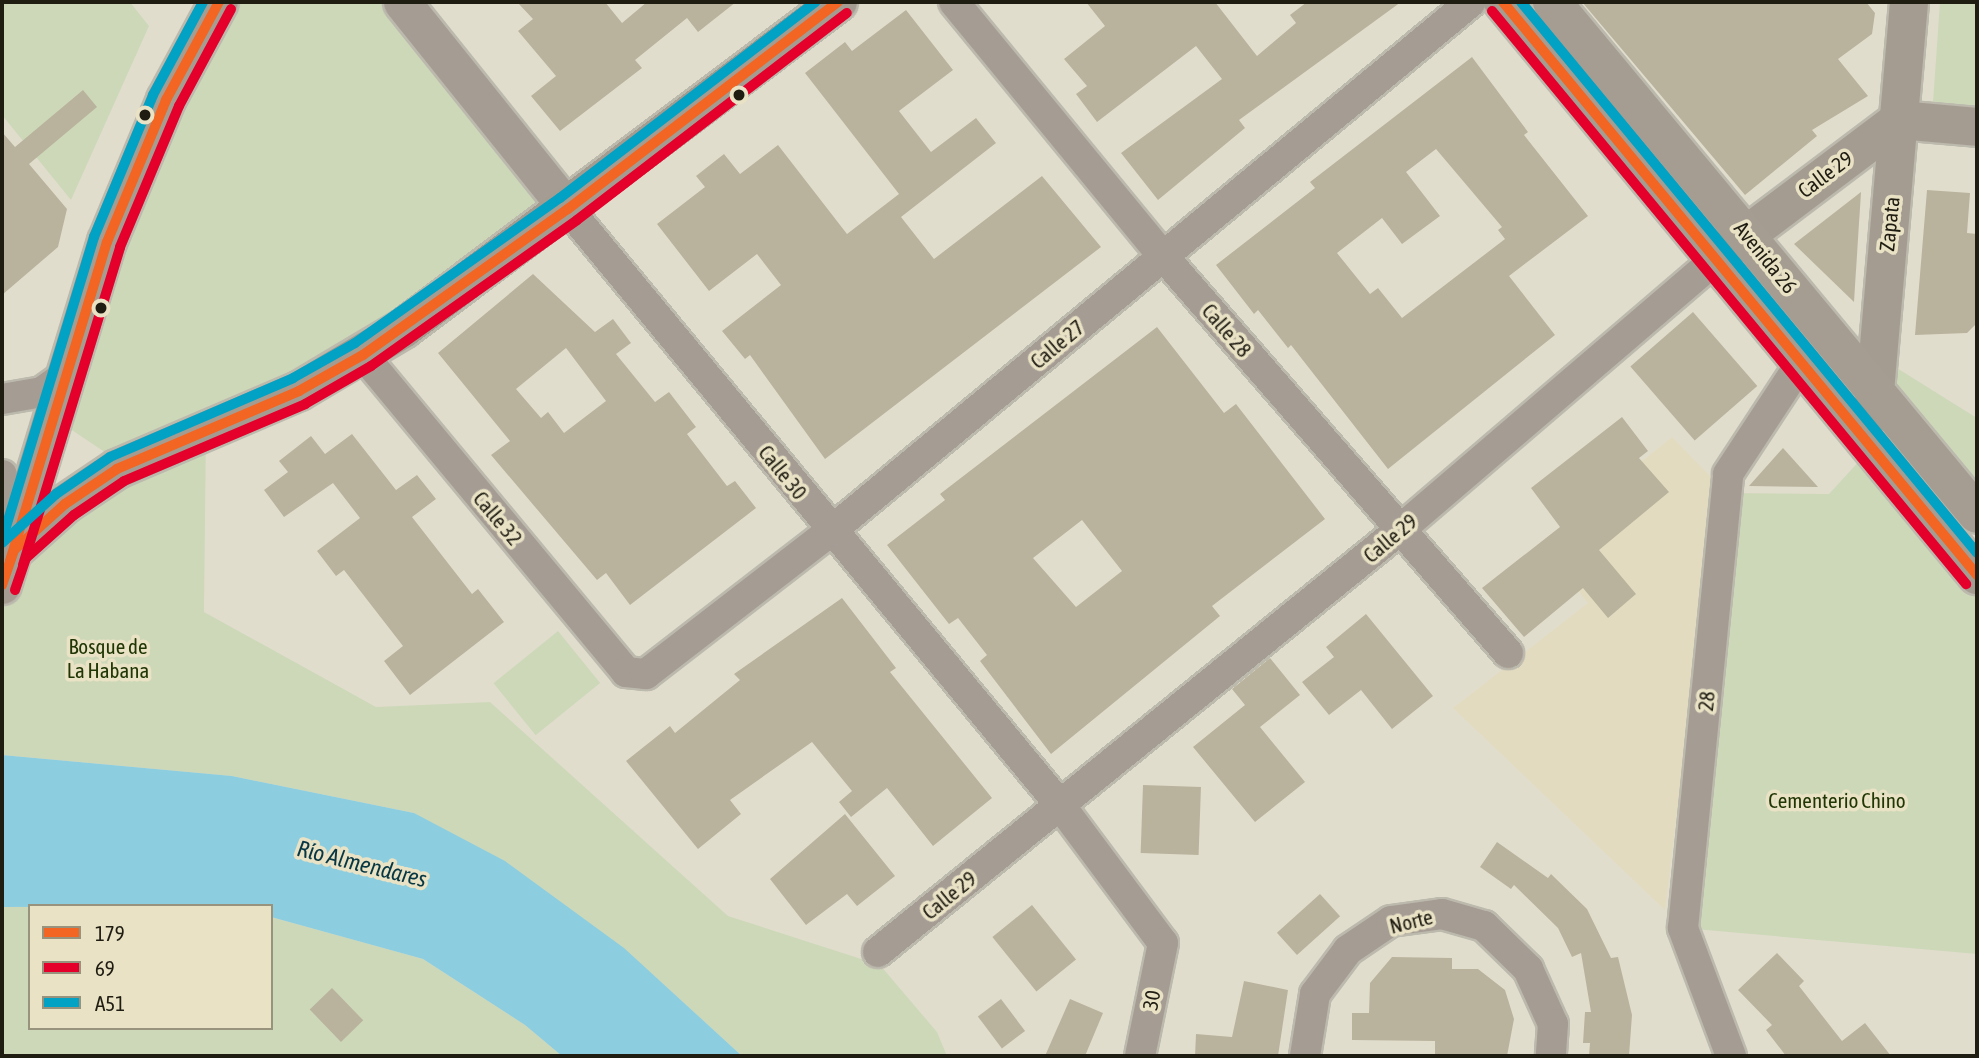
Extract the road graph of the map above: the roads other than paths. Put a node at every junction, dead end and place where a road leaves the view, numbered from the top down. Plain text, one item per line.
1 (219, 2) edge
2 (402, 2) edge
3 (838, 2) edge
4 (954, 2) edge
5 (1471, 2) edge
6 (1503, 2) edge
7 (1552, 2) edge
8 (1909, 2) edge
9 (1899, 120) junction
10 (1977, 127) edge
11 (568, 209) junction
12 (1733, 245) junction
13 (1163, 256) junction
14 (363, 355) junction
15 (1803, 360) junction
16 (67, 374) junction
17 (1872, 389) junction
18 (2, 399) edge
19 (1873, 446) junction
20 (2, 475) edge
21 (1977, 514) edge
22 (1401, 529) junction
23 (831, 531) junction
24 (11, 556) edge
25 (1977, 575) edge
26 (1508, 653) dead end
27 (636, 676) joint
28 (1060, 805) junction
29 (1163, 943) joint
30 (878, 952) dead end
31 (1140, 1056) edge
32 (1305, 1056) edge
33 (1551, 1056) edge
34 (1731, 1056) edge

1 - 16 main road
2 - 11 street, Calle 30
3 - 11 main road
4 - 13 street, Calle 28
5 - 13 street, Calle 27
6 - 12 main road, Avenida 26
7 - 12 main road, Avenida 26
8 - 9 main road, Zapata
9 - 10 main road
9 - 12 main road, Calle 29
9 - 17 main road, Zapata
11 - 14 main road
11 - 23 street, Calle 30
12 - 15 main road, Avenida 26
12 - 17 main road, Avenida 26
12 - 22 street, Calle 29
13 - 22 street, Calle 28
13 - 23 street, Calle 27
14 - 24 main road
14 - 27 street, Calle 32
15 - 19 main road, Avenida 26
15 - 34 street, 28
16 - 18 street
16 - 24 main road
17 - 19 main road, Zapata
17 - 21 main road, Avenida 26
19 - 25 main road, Avenida 26
20 - 24 street
22 - 26 street, Calle 28
22 - 28 street, Calle 29
23 - 27 street, Calle 27
23 - 28 street, Calle 30
28 - 29 street, Calle 30
28 - 30 street, Calle 29
29 - 31 street, 30
32 - 33 street, Norte

